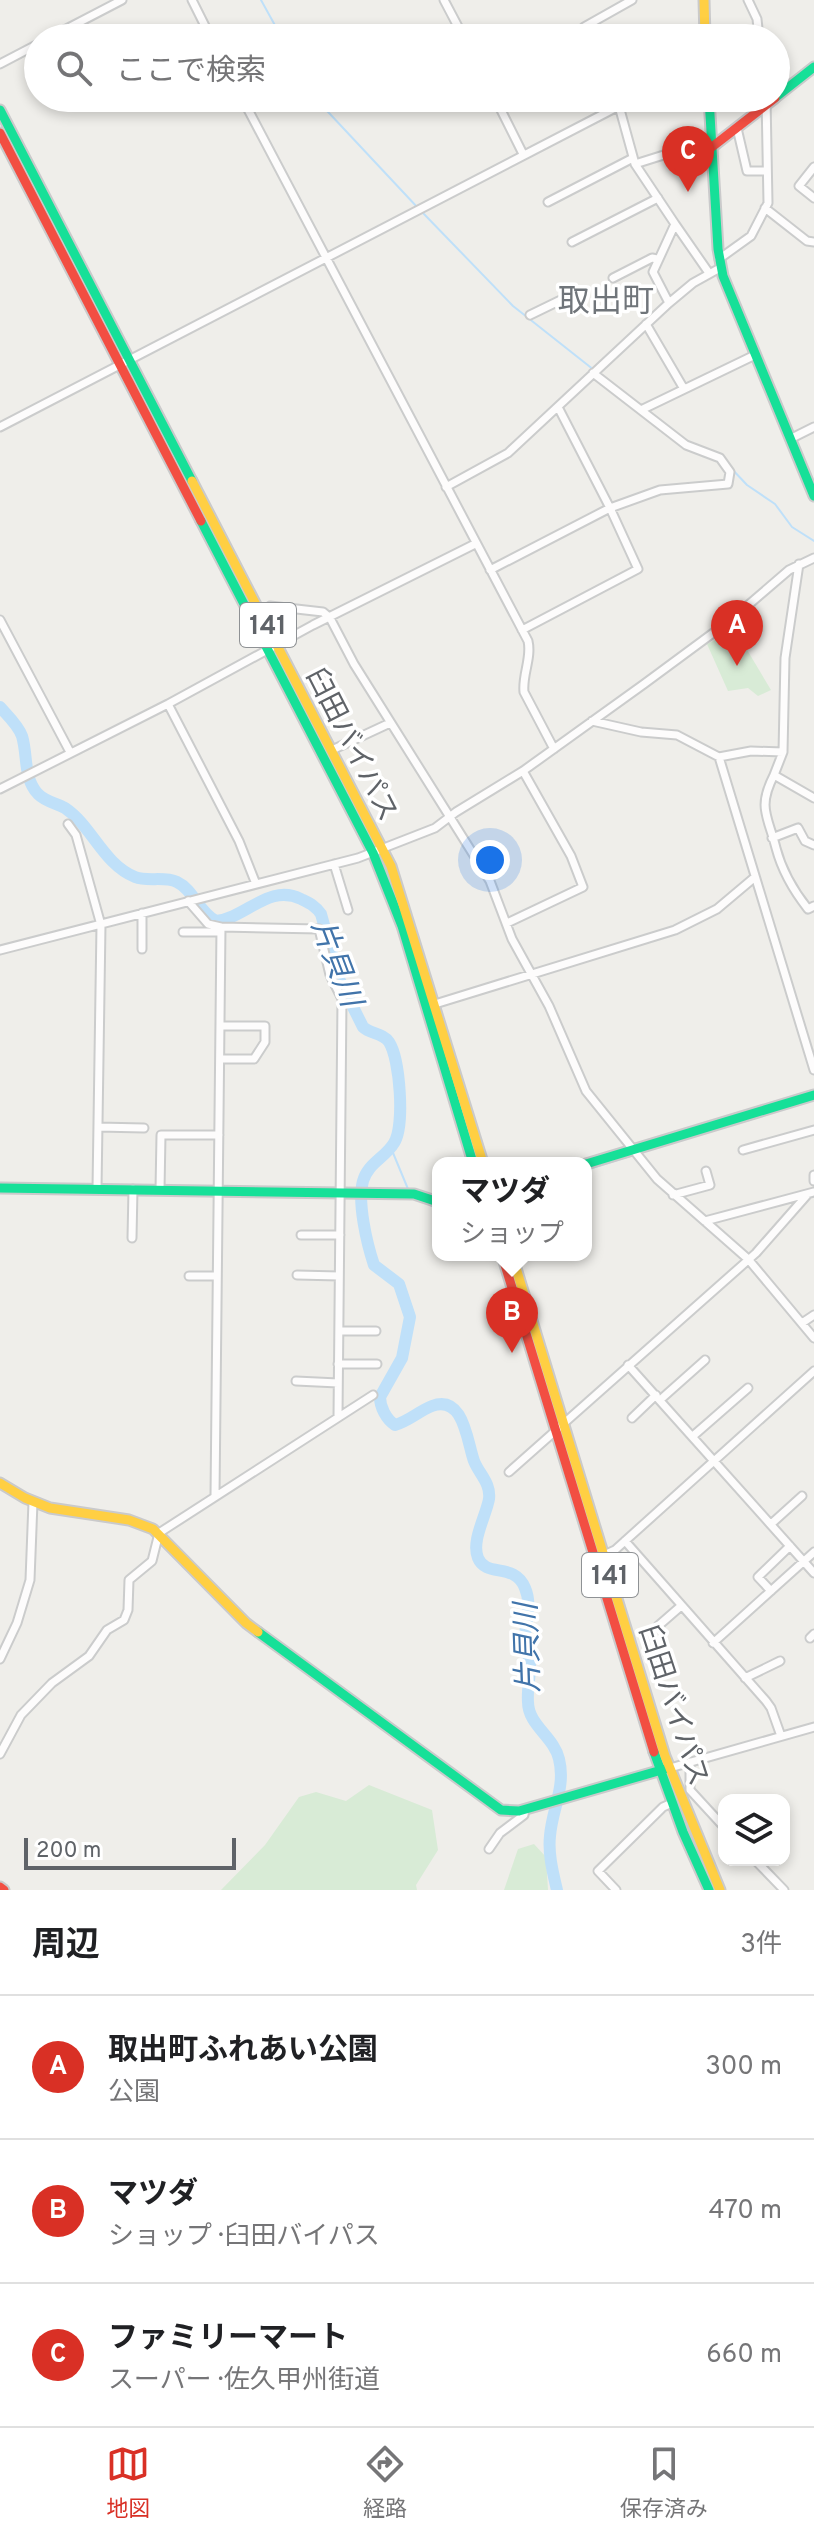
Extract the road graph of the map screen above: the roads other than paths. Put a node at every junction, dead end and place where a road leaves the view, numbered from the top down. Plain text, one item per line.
1 (122, 0) edge
2 (192, 0) edge
3 (444, 0) edge
4 (632, 0) edge
5 (704, 0) edge
6 (748, 0) edge
7 (76, 24) edge
8 (204, 24) edge
9 (457, 24) edge
10 (589, 24) edge
11 (705, 24) edge
12 (758, 24) edge
13 (24, 51) edge
14 (0, 64) edge
15 (814, 67) edge
16 (790, 85) edge
17 (0, 110) edge
18 (249, 112) edge
19 (502, 112) edge
20 (600, 112) edge
21 (621, 112) edge
22 (710, 112) edge
23 (756, 112) edge
24 (770, 112) edge
25 (737, 128) junction
26 (0, 133) edge
27 (712, 147) junction
28 (523, 154) junction
29 (634, 161) junction
30 (814, 167) edge
31 (767, 171) junction
32 (658, 198) junction
33 (814, 198) edge
34 (548, 202) dead end
35 (765, 208) junction
36 (675, 224) junction
37 (572, 242) dead end
38 (814, 242) edge
39 (325, 258) junction
40 (657, 259) junction
41 (720, 263) junction
42 (709, 273) junction
43 (613, 278) dead end
44 (565, 298) dead end
45 (669, 303) junction
46 (530, 315) dead end
47 (646, 324) junction
48 (755, 355) junction
49 (125, 363) junction
50 (594, 372) junction
51 (684, 389) junction
52 (558, 407) junction
53 (642, 409) junction
54 (0, 427) edge
55 (814, 427) edge
56 (790, 439) junction
57 (446, 487) junction
58 (814, 495) edge
59 (610, 508) junction
60 (475, 544) junction
61 (814, 558) edge
62 (799, 564) junction
63 (490, 570) junction
64 (270, 606) dead end
65 (330, 618) junction
66 (0, 620) edge
67 (522, 630) junction
68 (273, 646) junction
69 (168, 704) junction
70 (592, 721) junction
71 (390, 723) junction
72 (554, 749) junction
73 (332, 750) junction
74 (70, 752) junction
75 (783, 752) junction
76 (719, 757) junction
77 (523, 771) junction
78 (774, 775) junction
79 (0, 789) edge
80 (814, 798) edge
81 (450, 817) junction
82 (68, 824) dead end
83 (772, 838) junction
84 (814, 845) edge
85 (378, 851) junction
86 (334, 864) junction
87 (755, 877) junction
88 (256, 884) junction
89 (189, 901) junction
90 (814, 906) edge
91 (348, 910) dead end
92 (142, 913) junction
93 (507, 923) junction
94 (101, 925) junction
95 (221, 929) junction
96 (183, 932) dead end
97 (142, 949) dead end
98 (0, 950) edge
99 (531, 975) junction
100 (435, 1004) junction
101 (220, 1026) junction
102 (811, 1048) edge
103 (220, 1059) junction
104 (814, 1070) edge
105 (814, 1095) edge
106 (98, 1127) junction
107 (144, 1128) dead end
108 (814, 1130) edge
109 (219, 1135) junction
110 (633, 1149) junction
111 (743, 1150) dead end
112 (471, 1157) edge
113 (481, 1157) edge
114 (592, 1162) edge
115 (706, 1171) dead end
116 (814, 1175) edge
117 (814, 1181) edge
118 (0, 1188) edge
119 (97, 1189) junction
120 (133, 1189) junction
121 (160, 1190) junction
122 (219, 1190) junction
123 (340, 1193) junction
124 (811, 1194) edge
125 (673, 1195) junction
126 (432, 1200) edge
127 (705, 1221) junction
128 (301, 1235) dead end
129 (340, 1235) junction
130 (132, 1238) dead end
131 (748, 1259) junction
132 (504, 1261) edge
133 (514, 1261) edge
134 (297, 1275) dead end
135 (189, 1276) dead end
136 (217, 1276) junction
137 (339, 1276) junction
138 (814, 1315) edge
139 (802, 1323) junction
140 (339, 1331) junction
141 (376, 1331) dead end
142 (814, 1338) edge
143 (705, 1360) dead end
144 (338, 1364) junction
145 (377, 1364) dead end
146 (628, 1365) junction
147 (814, 1371) edge
148 (296, 1381) dead end
149 (338, 1383) junction
150 (748, 1388) dead end
151 (373, 1395) dead end
152 (658, 1397) junction
153 (338, 1417) junction
154 (632, 1418) dead end
155 (564, 1422) junction
156 (555, 1430) junction
157 (693, 1436) junction
158 (714, 1460) junction
159 (509, 1472) dead end
160 (0, 1483) edge
161 (215, 1496) junction
162 (802, 1496) dead end
163 (33, 1502) junction
164 (771, 1524) junction
165 (159, 1533) junction
166 (625, 1541) junction
167 (790, 1546) junction
168 (814, 1552) edge
169 (604, 1555) junction
170 (804, 1561) junction
171 (814, 1573) edge
172 (771, 1591) junction
173 (681, 1606) junction
174 (658, 1626) dead end
175 (713, 1643) junction
176 (0, 1659) edge
177 (780, 1661) dead end
178 (745, 1678) junction
179 (814, 1727) edge
180 (781, 1736) junction
181 (0, 1754) edge
182 (690, 1762) junction
183 (665, 1769) junction
184 (672, 1803) junction
185 (525, 1809) junction
186 (718, 1820) edge
187 (489, 1849) dead end
188 (761, 1866) edge
189 (616, 1890) edge
190 (709, 1890) edge
191 (720, 1890) edge
192 (784, 1890) edge

1 - 7 street
2 - 8 street
3 - 9 street
4 - 10 street
5 - 11 main road
6 - 12 street
13 - 14 street
15 - 16 main road
17 - 49 main road, 臼田バイパス / 141
18 - 39 street
19 - 28 street
20 - 28 street
21 - 29 street
22 - 27 main road
23 - 25 main road
24 - 31 street
25 - 27 main road
25 - 31 street
26 - 49 main road, 臼田バイパス / 141
27 - 29 street
27 - 41 main road
28 - 39 street
29 - 32 street
29 - 34 street
30 - 33 street
31 - 35 street
32 - 36 street
32 - 37 street
35 - 38 street
35 - 41 street
36 - 40 street
36 - 42 street
39 - 49 street
39 - 57 street
40 - 43 street
40 - 45 street
41 - 42 street
41 - 48 main road
42 - 45 street
44 - 46 street
45 - 47 street
47 - 50 street
47 - 51 street
48 - 51 street
48 - 56 main road
49 - 54 street
49 - 68 main road, 臼田バイパス / 141
50 - 52 street
50 - 53 street
51 - 53 street
52 - 57 street
52 - 59 street
53 - 59 street
55 - 56 street
56 - 58 main road
57 - 60 street
59 - 63 street
59 - 67 street
60 - 63 street
60 - 65 street
61 - 62 street
62 - 70 street
62 - 75 street
63 - 67 street
64 - 65 street
65 - 68 street
65 - 71 street
66 - 74 street
67 - 72 street
68 - 69 street
68 - 73 main road, 臼田バイパス / 141
68 - 85 main road, 臼田バイパス / 141
69 - 74 street
69 - 88 street
70 - 72 street
70 - 76 street
71 - 73 street
71 - 81 street
72 - 77 street
73 - 85 main road, 臼田バイパス / 141
74 - 79 street
75 - 76 street
75 - 78 street
76 - 87 street
77 - 81 street
77 - 93 street
78 - 80 street
78 - 83 street
81 - 85 street
81 - 93 street
82 - 94 street
83 - 84 street
83 - 90 street
85 - 86 street
85 - 100 main road, 臼田バイパス / 141
85 - 112 main road, 臼田バイパス / 141
86 - 88 street
86 - 91 street
87 - 99 street
87 - 102 street
88 - 89 street
89 - 92 street
89 - 95 street
92 - 94 street
92 - 97 street
93 - 99 street
94 - 98 street
94 - 106 street
95 - 96 street
95 - 101 street
95 - 123 street
99 - 100 street
99 - 110 street
100 - 113 main road, 臼田バイパス / 141
101 - 103 street
101 - 103 street
102 - 104 street
103 - 109 street
105 - 110 main road
106 - 107 street
106 - 119 street
108 - 111 street
109 - 121 street
109 - 122 street
110 - 114 main road
110 - 125 street
115 - 125 street
116 - 117 street
118 - 119 main road
119 - 120 main road
120 - 121 main road
120 - 130 street
121 - 122 main road
122 - 123 main road
122 - 136 street
123 - 126 main road
123 - 129 street
124 - 127 street
124 - 131 street
125 - 127 street
127 - 131 street
128 - 129 street
129 - 137 street
131 - 139 street
131 - 146 street
132 - 156 main road, 臼田バイパス / 141
133 - 155 main road, 臼田バイパス / 141
134 - 137 street
135 - 136 street
136 - 161 street
137 - 140 street
138 - 139 street
139 - 142 street
140 - 141 street
140 - 144 street
143 - 152 street
144 - 145 street
144 - 149 street
146 - 152 street
146 - 155 street
147 - 158 street
148 - 149 street
149 - 153 street
150 - 157 street
151 - 153 street
152 - 154 street
152 - 157 street
153 - 161 street
155 - 156 street
155 - 169 main road, 臼田バイパス / 141
156 - 159 street
156 - 183 main road, 臼田バイパス / 141
157 - 158 street
158 - 164 street
158 - 166 street
160 - 163 main road
161 - 165 street
162 - 164 street
163 - 165 main road
163 - 176 street
164 - 167 street
165 - 181 street
165 - 185 main road
166 - 169 street
166 - 173 street
167 - 170 street
167 - 172 street
168 - 170 street
169 - 183 main road, 臼田バイパス / 141
170 - 171 street
170 - 172 street
172 - 175 street
173 - 174 street
173 - 175 street
175 - 178 street
177 - 178 street
178 - 180 street
179 - 180 street
180 - 182 street
182 - 183 street
182 - 186 street
183 - 184 main road, 臼田バイパス / 141
183 - 185 main road
183 - 191 main road, 臼田バイパス / 141
184 - 189 street
184 - 190 main road, 臼田バイパス / 141
185 - 187 street
188 - 192 street

